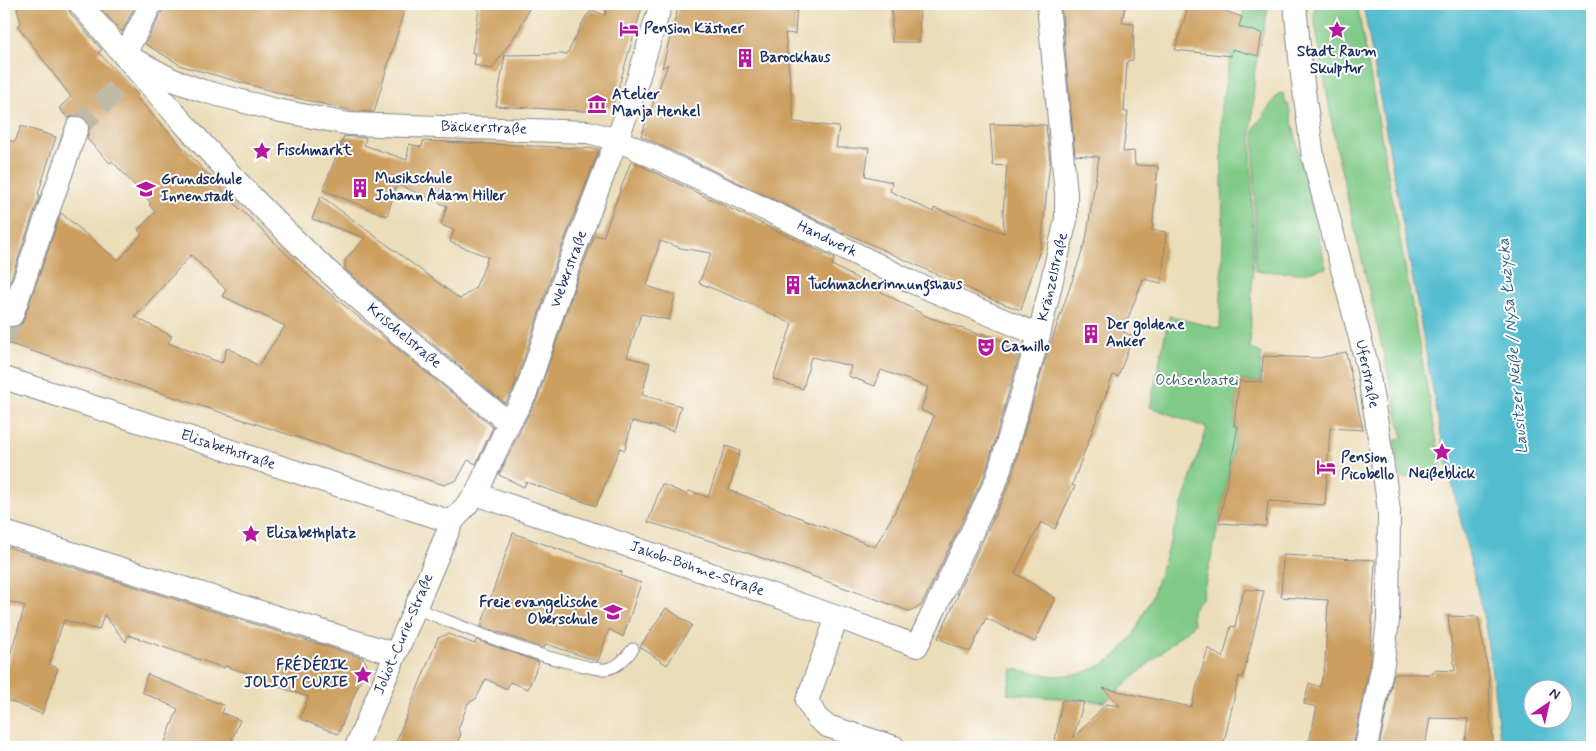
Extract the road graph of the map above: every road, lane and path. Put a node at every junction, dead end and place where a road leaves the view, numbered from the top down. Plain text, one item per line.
1 (80, 4) edge
2 (151, 4) edge
3 (661, 4) edge
4 (1048, 4) edge
5 (1295, 4) edge
6 (124, 56) junction
7 (125, 81) dead end
8 (77, 128) tunnel mouth
9 (618, 140) junction
10 (12, 315) tunnel mouth
11 (1039, 335) junction
12 (4, 378) edge
13 (509, 423) junction
14 (476, 494) junction
15 (452, 522) junction
16 (4, 532) edge
17 (415, 608) junction
18 (837, 617) junction
19 (917, 646) joint
20 (633, 649) dead end
21 (395, 654) junction
22 (356, 747) edge
23 (894, 747) edge
24 (1366, 747) edge

1 - 6 street
2 - 6 street
3 - 9 street, Weberstraße
4 - 11 street, Kränzelstraße
5 - 24 street, Uferstraße
6 - 7 street
6 - 9 street, Bäckerstraße
6 - 13 street, Krischelstraße
8 - 10 street
9 - 11 street, Handwerk
9 - 13 street, Weberstraße
11 - 19 street, Kränzelstraße
12 - 15 street, Elisabethstraße
13 - 14 street, Weberstraße
14 - 15 street, Weberstraße
14 - 18 street, Jakob-Böhme-Straße
15 - 17 street, Joliot-Curie-Straße
16 - 21 street
17 - 20 lane
17 - 21 street, Joliot-Curie-Straße
18 - 19 street, Jakob-Böhme-Straße
18 - 23 street
21 - 22 street, Joliot-Curie-Straße

